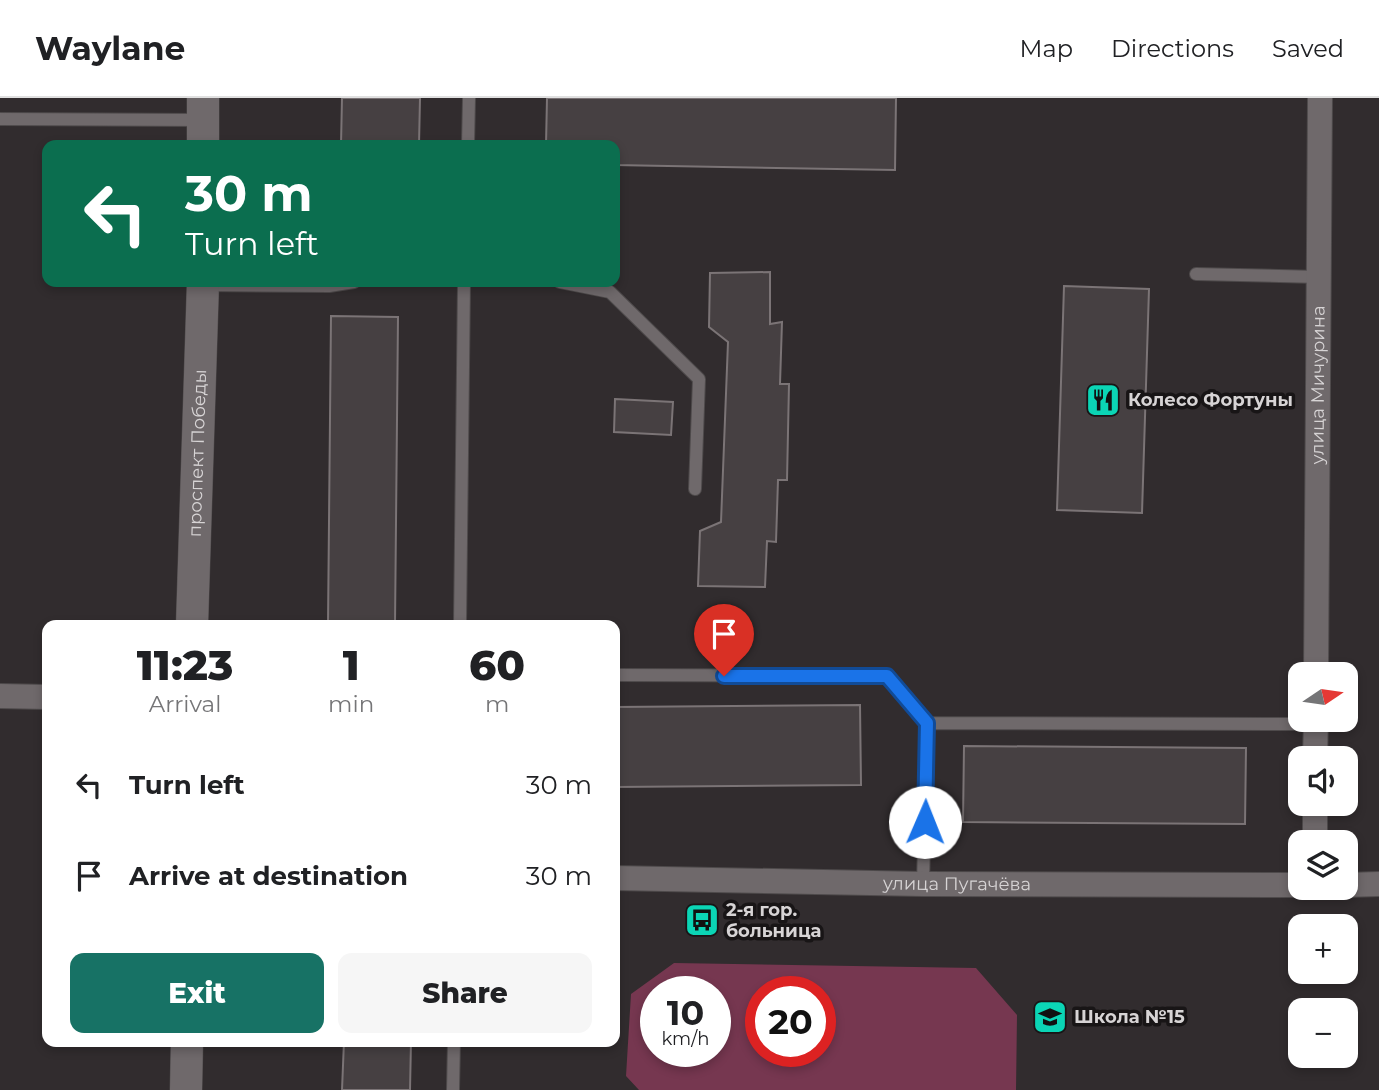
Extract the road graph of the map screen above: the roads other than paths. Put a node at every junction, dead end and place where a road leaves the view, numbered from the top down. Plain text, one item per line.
1 (469, 98) edge
2 (1320, 98) edge
3 (0, 119) edge
4 (203, 121) edge
5 (468, 140) edge
6 (1196, 274) dead end
7 (1318, 278) junction
8 (203, 287) edge
9 (464, 287) edge
10 (585, 287) edge
11 (695, 489) dead end
12 (192, 620) edge
13 (460, 620) edge
14 (1316, 662) edge
15 (620, 675) edge
16 (0, 696) edge
17 (42, 697) edge
18 (1288, 722) edge
19 (927, 723) junction
20 (620, 878) edge
21 (923, 884) junction
22 (1288, 884) edge
23 (1358, 884) edge
24 (1379, 884) edge
25 (187, 1047) edge
26 (454, 1047) edge
27 (186, 1090) edge
28 (453, 1090) edge

1 - 5 lane
2 - 7 street, улица Мичурина
3 - 4 lane
6 - 7 lane
7 - 14 street, улица Мичурина
8 - 12 street, проспект Победы
9 - 13 lane
10 - 11 lane
15 - 19 lane
16 - 17 street
18 - 19 lane
19 - 21 lane
20 - 21 street, улица Пугачёва
21 - 22 street, улица Пугачёва
23 - 24 street
25 - 27 street
26 - 28 lane

